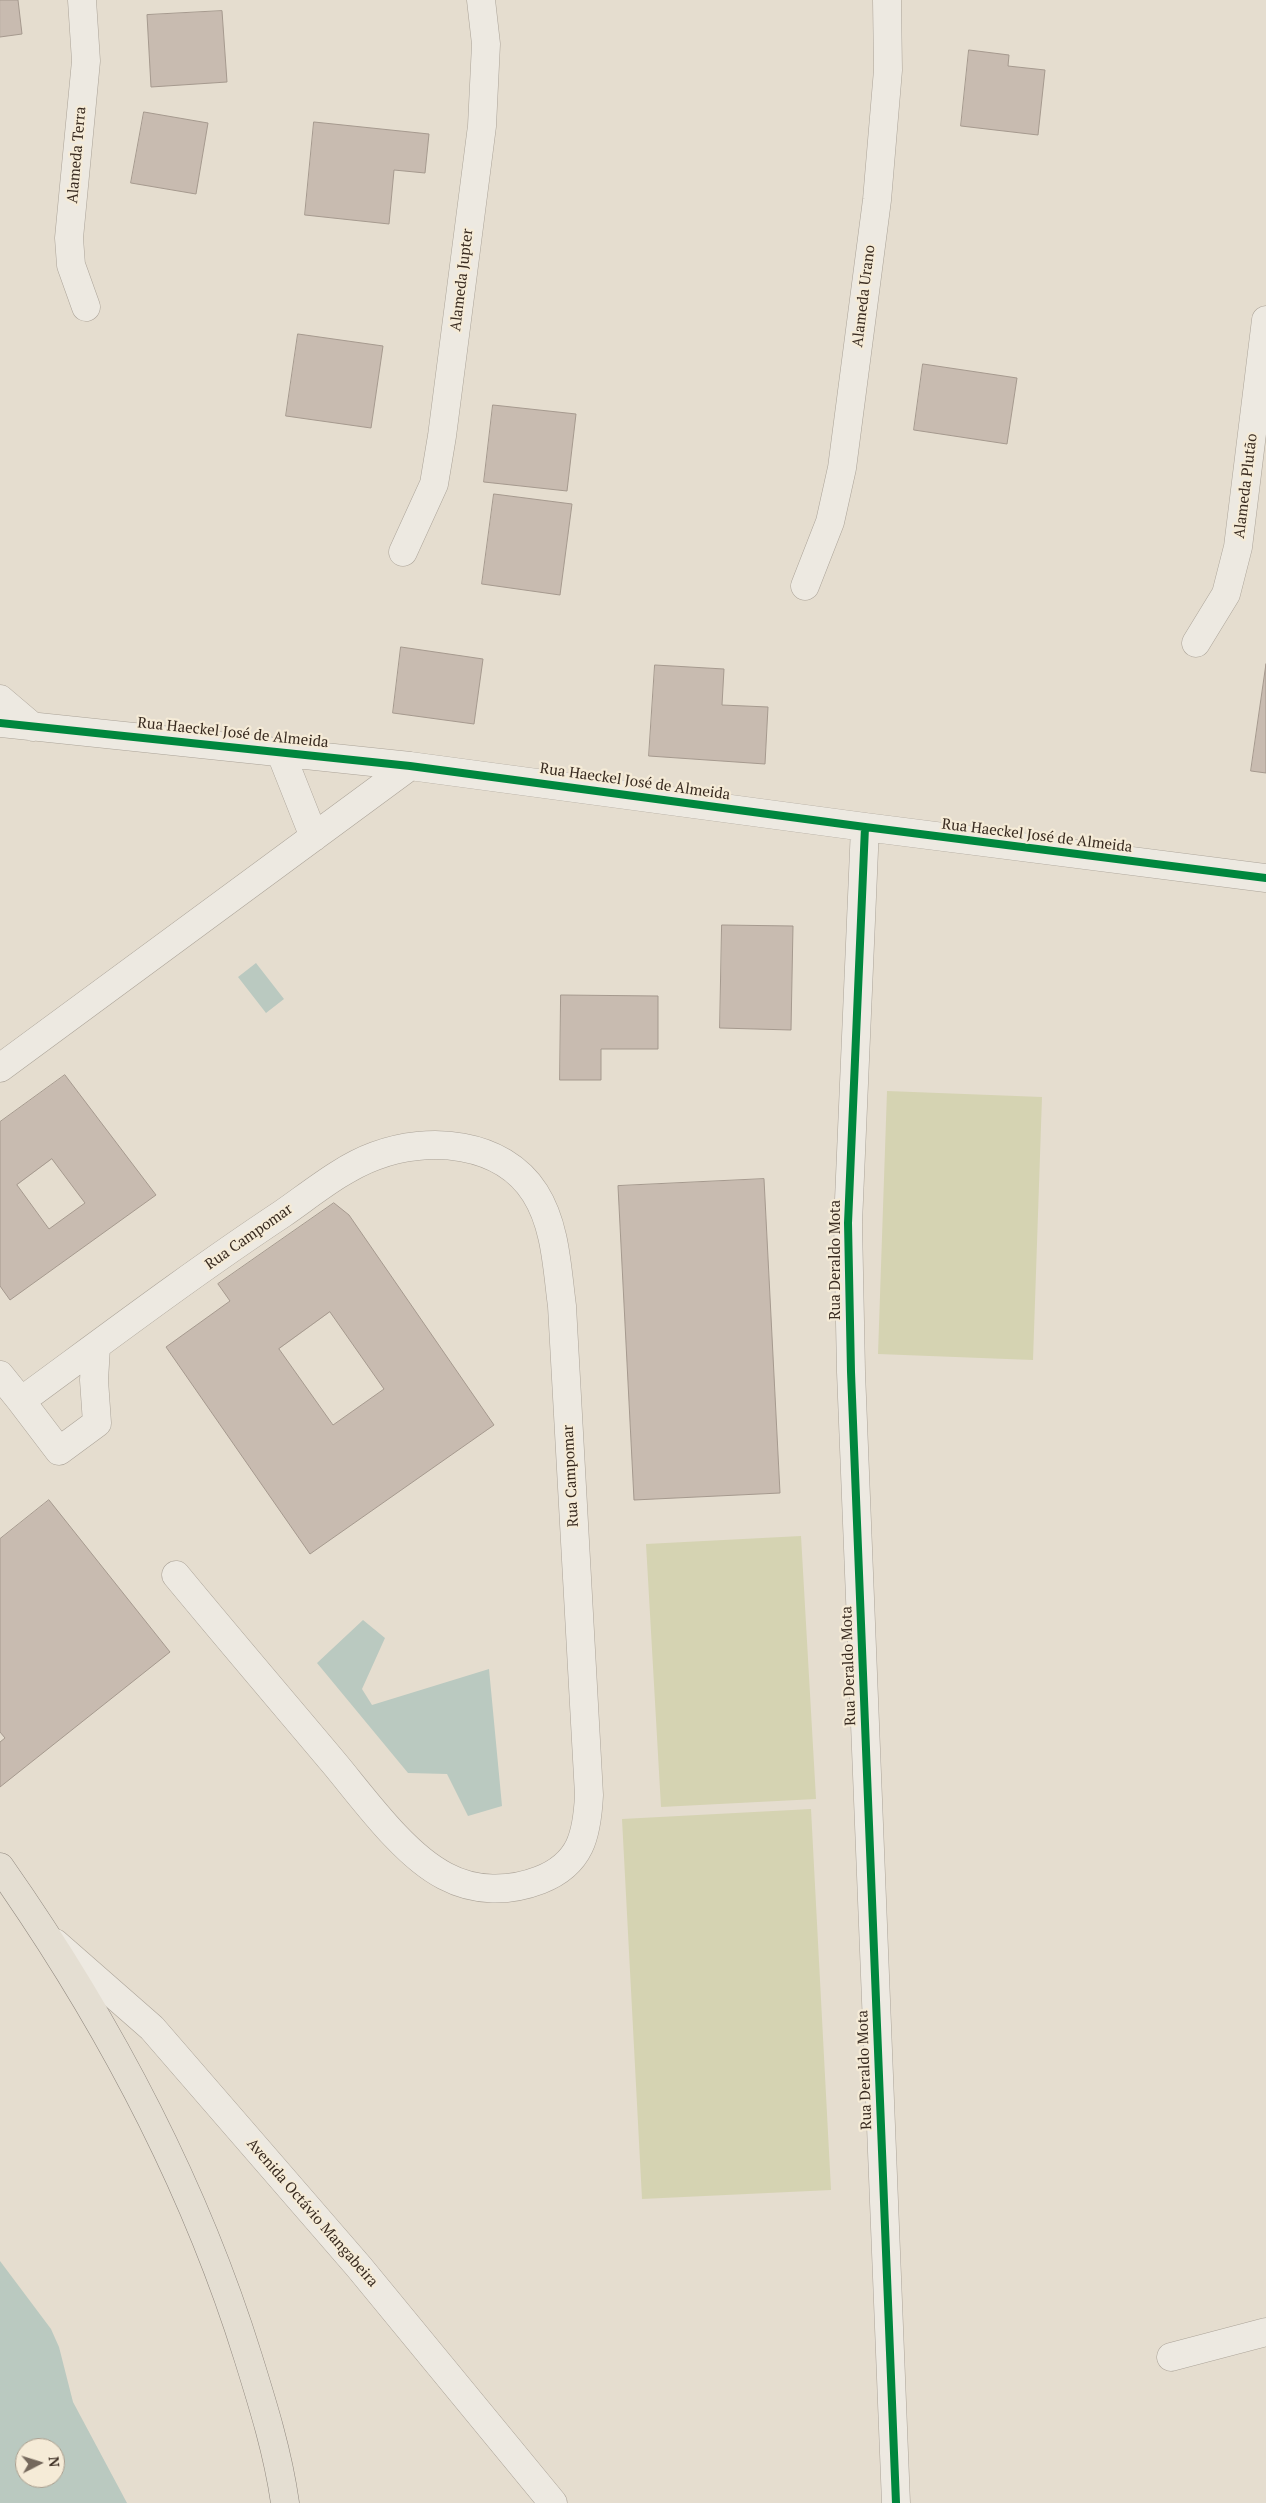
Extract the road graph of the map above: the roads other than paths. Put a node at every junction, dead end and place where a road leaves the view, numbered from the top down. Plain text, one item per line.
1 (82, 0) edge
2 (481, 0) edge
3 (887, 0) edge
4 (86, 308) dead end
5 (1266, 320) edge
6 (403, 552) dead end
7 (806, 586) dead end
8 (1196, 642) dead end
9 (0, 699) edge
10 (0, 717) edge
11 (0, 723) edge
12 (33, 727) junction
13 (280, 751) junction
14 (410, 766) junction
15 (865, 827) junction
16 (314, 837) junction
17 (1266, 878) edge
18 (0, 1068) edge
19 (96, 1347) junction
20 (0, 1375) edge
21 (20, 1401) junction
22 (176, 1575) dead end
23 (0, 1868) edge
24 (51, 1940) junction
25 (1266, 2332) edge
26 (1171, 2357) dead end
27 (285, 2503) edge
28 (554, 2503) edge
29 (896, 2503) edge

1 - 4 street, Alameda Terra
2 - 6 street, Alameda Jupter
3 - 7 street, Alameda Urano
5 - 8 street, Alameda Plutão
9 - 12 street
10 - 12 street
11 - 12 street, Rua Haeckel José de Almeida
12 - 13 street, Rua Haeckel José de Almeida
13 - 14 street, Rua Haeckel José de Almeida
13 - 16 street
14 - 15 street, Rua Haeckel José de Almeida
14 - 16 street
15 - 17 street, Rua Haeckel José de Almeida
15 - 29 street, Rua Deraldo Mota
16 - 18 street
19 - 21 street, Rua Campomar
19 - 21 street
19 - 22 street, Rua Campomar
20 - 21 street
23 - 24 main road, Avenida Octávio Mangabeira
24 - 27 main road, Avenida Octávio Mangabeira
24 - 28 street, Avenida Octávio Mangabeira
25 - 26 street

